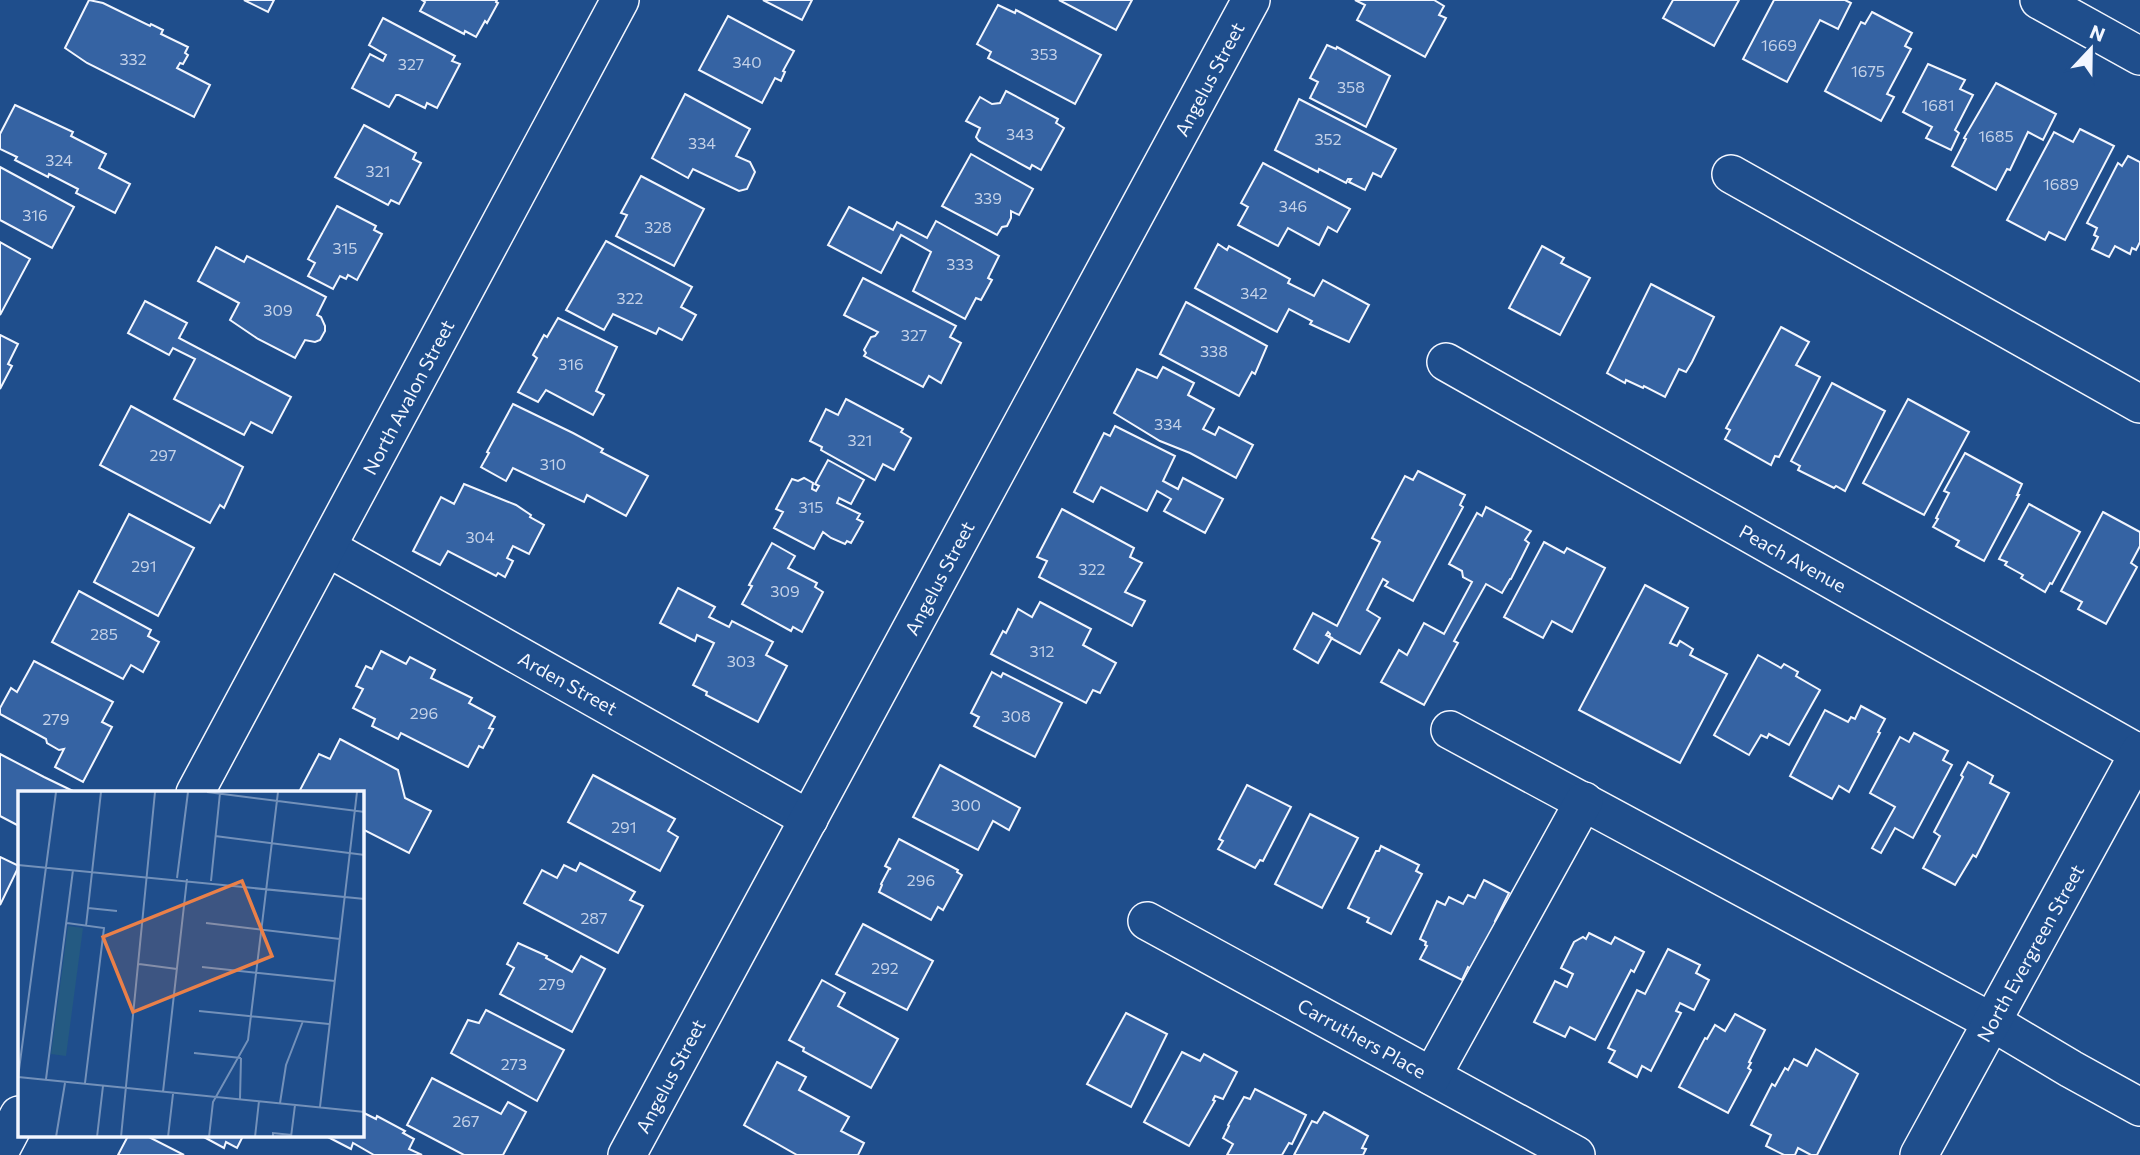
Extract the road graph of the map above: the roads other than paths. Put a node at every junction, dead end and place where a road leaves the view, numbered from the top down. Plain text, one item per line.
1 (620, 0) edge
2 (1251, 0) edge
3 (2039, 0) edge
4 (2140, 56) edge
5 (1731, 174) dead end
6 (1446, 362) dead end
7 (2140, 404) edge
8 (328, 548) junction
9 (1450, 730) dead end
10 (2140, 753) edge
11 (196, 791) edge
12 (1584, 802) junction
13 (809, 819) junction
14 (1147, 921) dead end
15 (1992, 1022) junction
16 (1432, 1076) junction
17 (2140, 1107) edge
18 (18, 1117) edge
19 (0, 1151) edge
20 (627, 1155) edge
21 (1576, 1155) edge
22 (1919, 1155) edge

1 - 8 street, North Avalon Street
2 - 13 street, Angelus Street
3 - 4 street
5 - 7 street
6 - 10 street, Peach Avenue
8 - 11 street, North Avalon Street
8 - 13 street, Arden Street
9 - 12 street
10 - 15 street, North Evergreen Street
12 - 15 street
12 - 16 street
13 - 20 street, Angelus Street
14 - 16 street, Carruthers Place
15 - 17 street
15 - 22 street, North Evergreen Street
16 - 21 street, Carruthers Place
18 - 19 street

